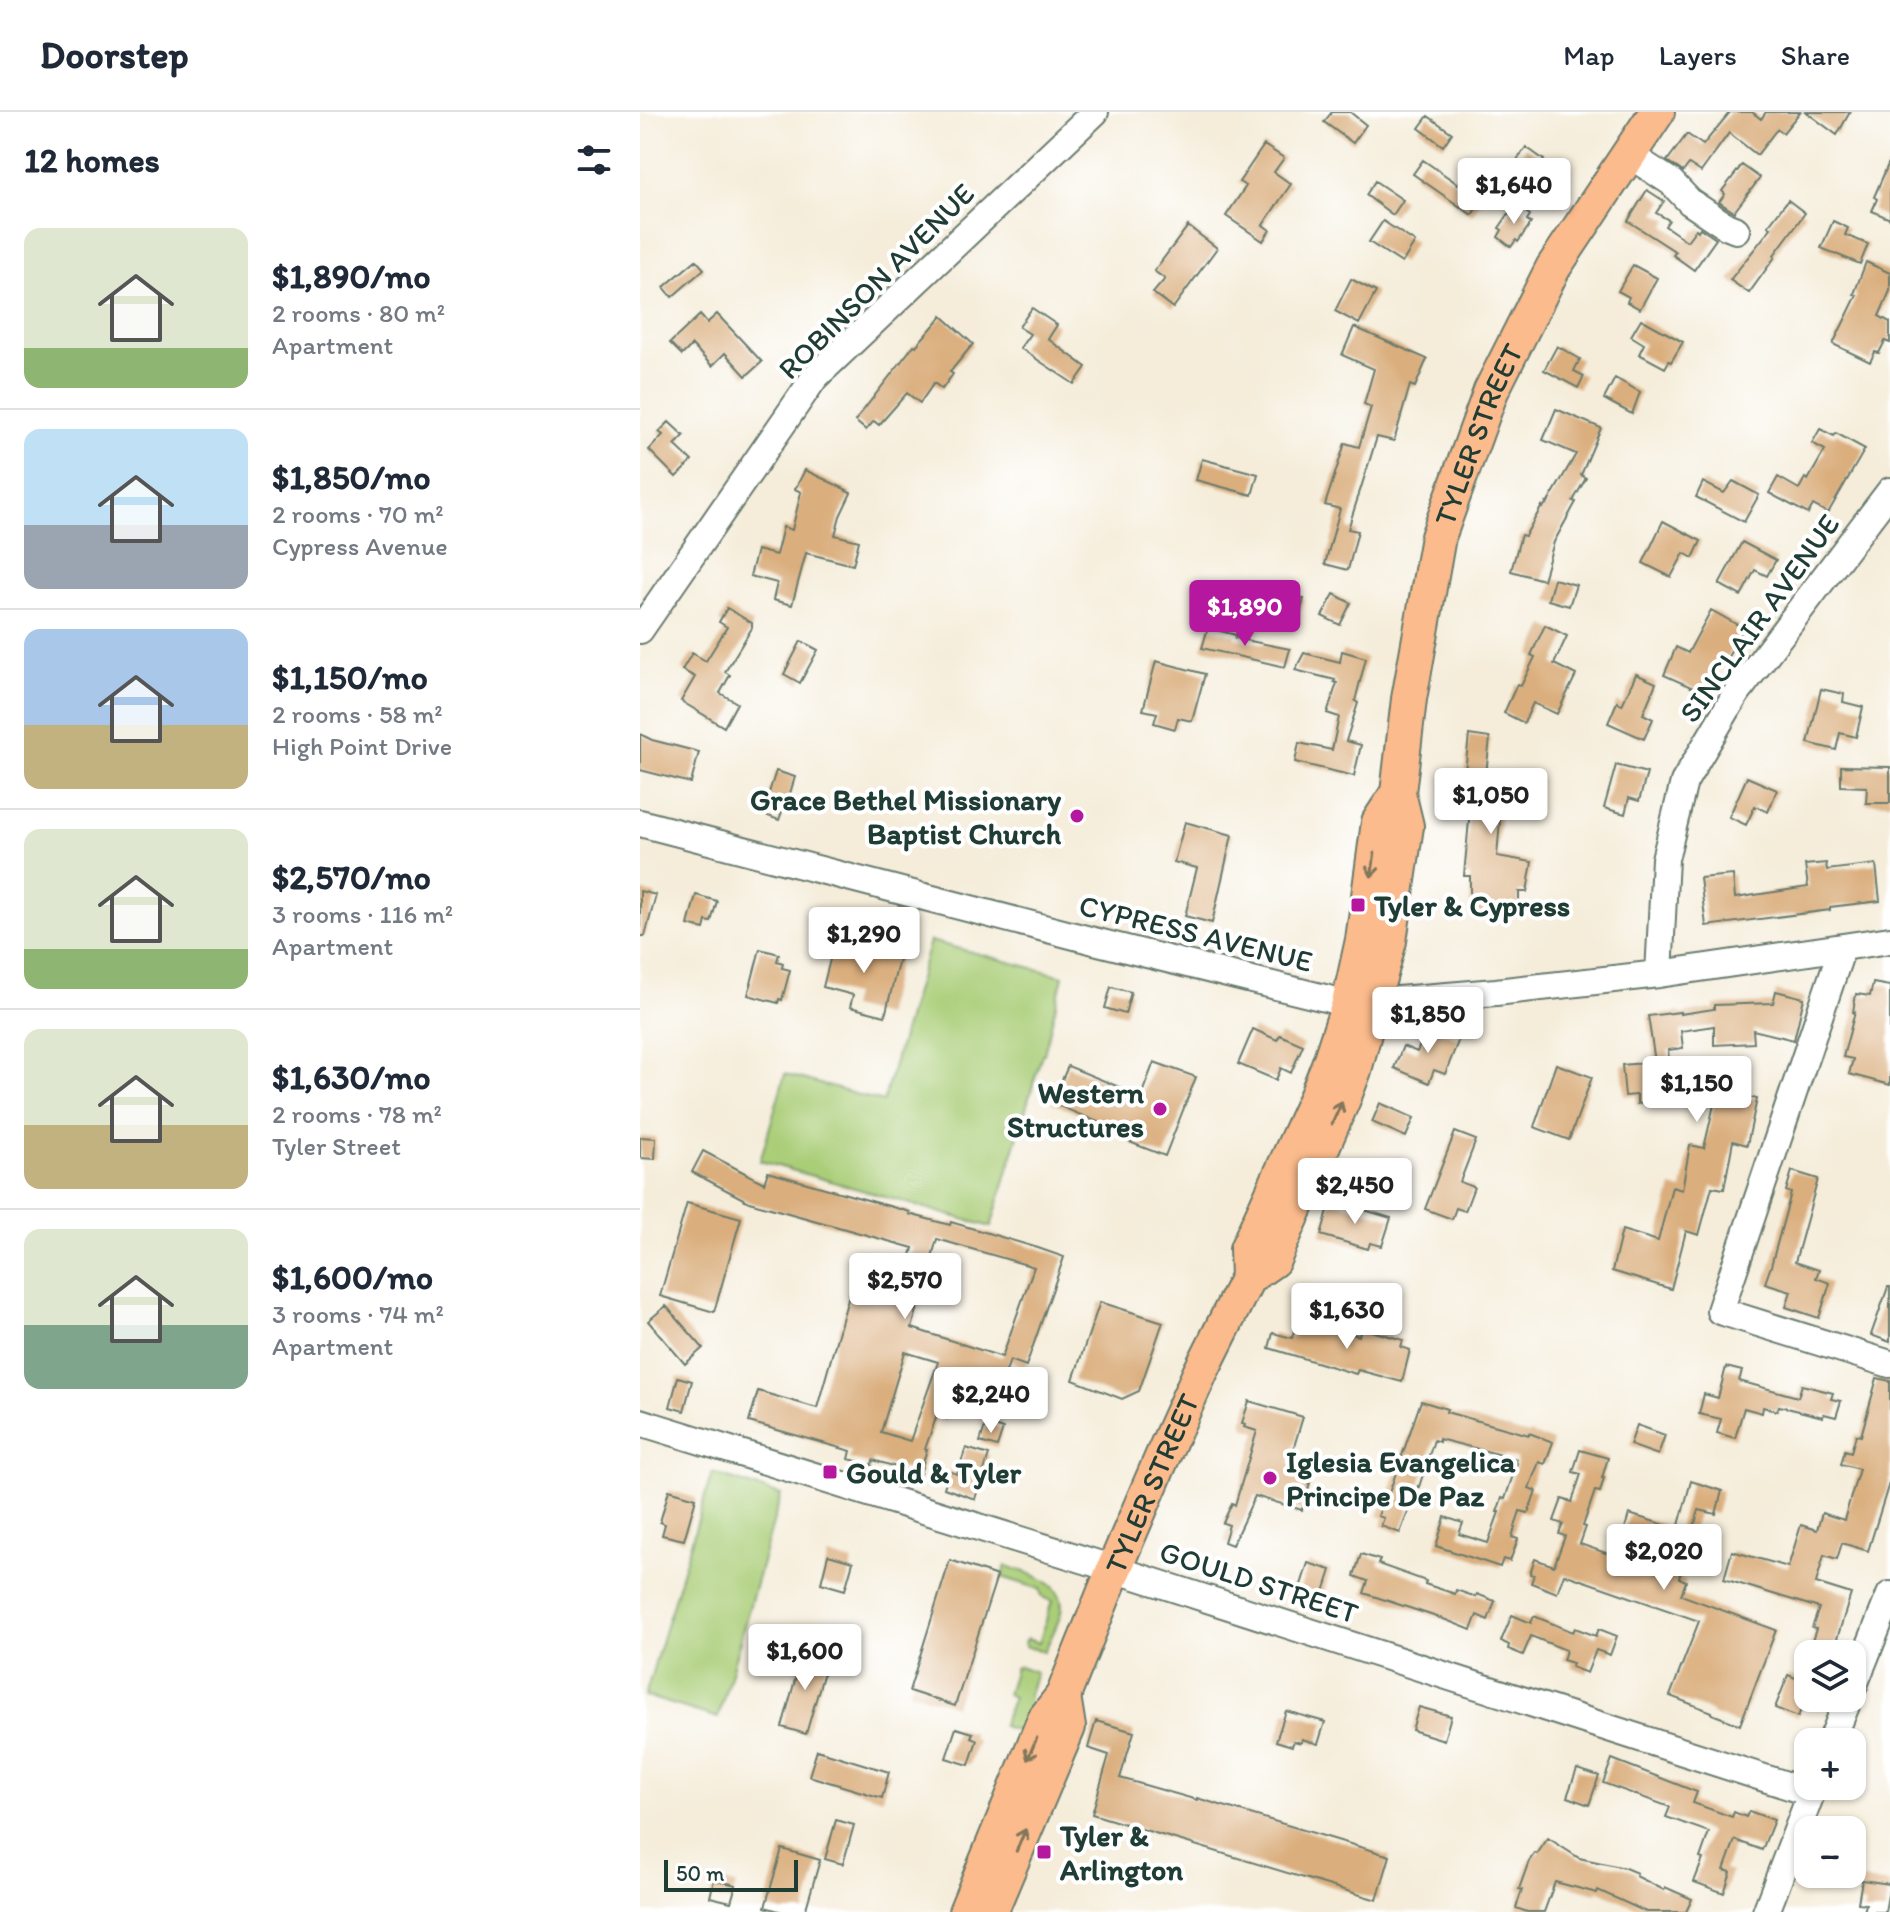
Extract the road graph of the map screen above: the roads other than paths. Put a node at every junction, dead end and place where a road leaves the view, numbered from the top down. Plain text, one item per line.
1 (1095, 112) edge
2 (1657, 112) edge
3 (1628, 154) junction
4 (1736, 230) dead end
5 (1890, 491) edge
6 (640, 630) edge
7 (640, 823) edge
8 (1890, 940) edge
9 (1842, 948) junction
10 (1659, 974) junction
11 (1361, 1002) junction
12 (1890, 1364) edge
13 (640, 1422) edge
14 (1114, 1569) junction
15 (1890, 1595) edge
16 (1866, 1655) edge
17 (1063, 1696) junction
18 (1794, 1783) edge
19 (1808, 1800) edge
20 (966, 1912) edge
21 (990, 1912) edge
22 (1766, 1912) edge

1 - 6 street, ROBINSON AVENUE
2 - 3 main road, TYLER STREET
3 - 4 street
3 - 11 main road, TYLER STREET
5 - 10 street, SINCLAIR AVENUE
7 - 11 street, CYPRESS AVENUE
8 - 9 street, CYPRESS AVENUE
9 - 10 street, CYPRESS AVENUE
9 - 12 street
10 - 11 street, CYPRESS AVENUE
11 - 14 main road, TYLER STREET
13 - 14 street, GOULD STREET
14 - 17 main road, TYLER STREET
14 - 18 street, GOULD STREET
15 - 16 street
17 -> 20 main road, TYLER STREET
21 -> 17 main road, TYLER STREET
19 - 22 street

